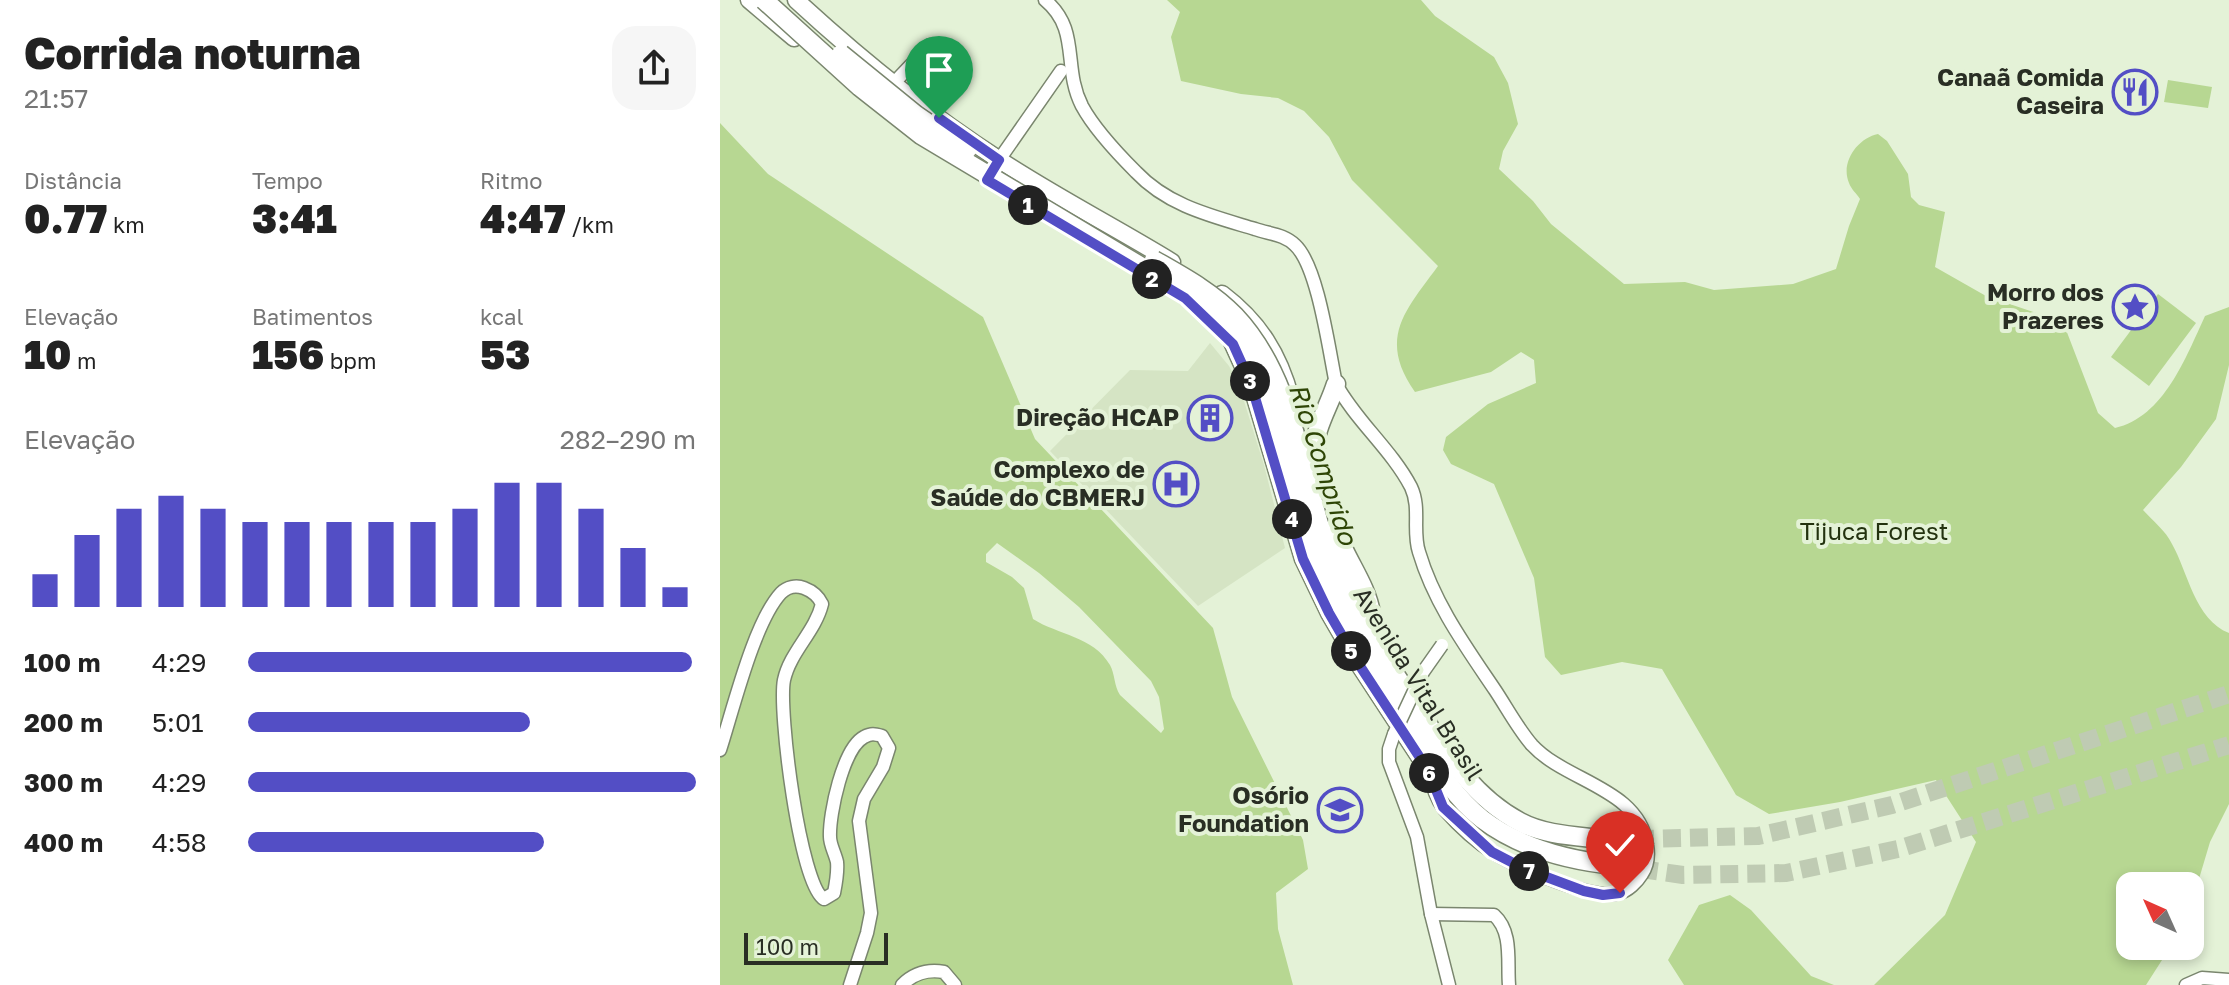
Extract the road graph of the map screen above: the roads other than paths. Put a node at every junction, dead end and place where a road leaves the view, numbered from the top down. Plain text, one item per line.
1 (749, 0) edge
2 (764, 0) edge
3 (780, 0) edge
4 (796, 0) edge
5 (1045, 0) edge
6 (930, 45) dead end
7 (1061, 71) dead end
8 (893, 84) junction
9 (999, 160) junction
10 (987, 180) junction
11 (1336, 384) junction
12 (1315, 498) junction
13 (1288, 506) junction
14 (1312, 526) junction
15 (1371, 613) junction
16 (1456, 632) junction
17 (720, 750) edge
18 (1428, 770) junction
19 (1479, 793) junction
20 (1609, 840) tunnel mouth
21 (1546, 852) junction
22 (1613, 865) tunnel mouth
23 (1431, 914) junction
24 (2229, 980) edge
25 (850, 985) edge
26 (902, 985) edge
27 (955, 985) edge
28 (1449, 985) edge
29 (1509, 985) edge
30 (2186, 985) edge

1 - 10 main road
2 - 14 highway, bridge
3 - 14 highway, bridge
4 - 8 main road
5 - 11 street
6 - 8 street
7 - 9 street
8 - 9 main road
9 - 10 main road
9 - 12 main road
10 - 13 main road
11 - 15 highway
11 - 16 street
12 - 13 main road, bridge
12 - 15 highway
13 - 18 main road
14 - 19 highway, Avenida Vital Brasil
14 - 21 highway, Avenida Vital Brasil
15 - 19 highway
16 - 18 street
16 - 23 street, bridge
17 - 25 street
18 - 21 highway
19 - 20 highway, Avenida Vital Brasil
21 - 22 highway, Avenida Vital Brasil
23 - 28 street
23 - 29 street
24 - 30 street
26 - 27 street

